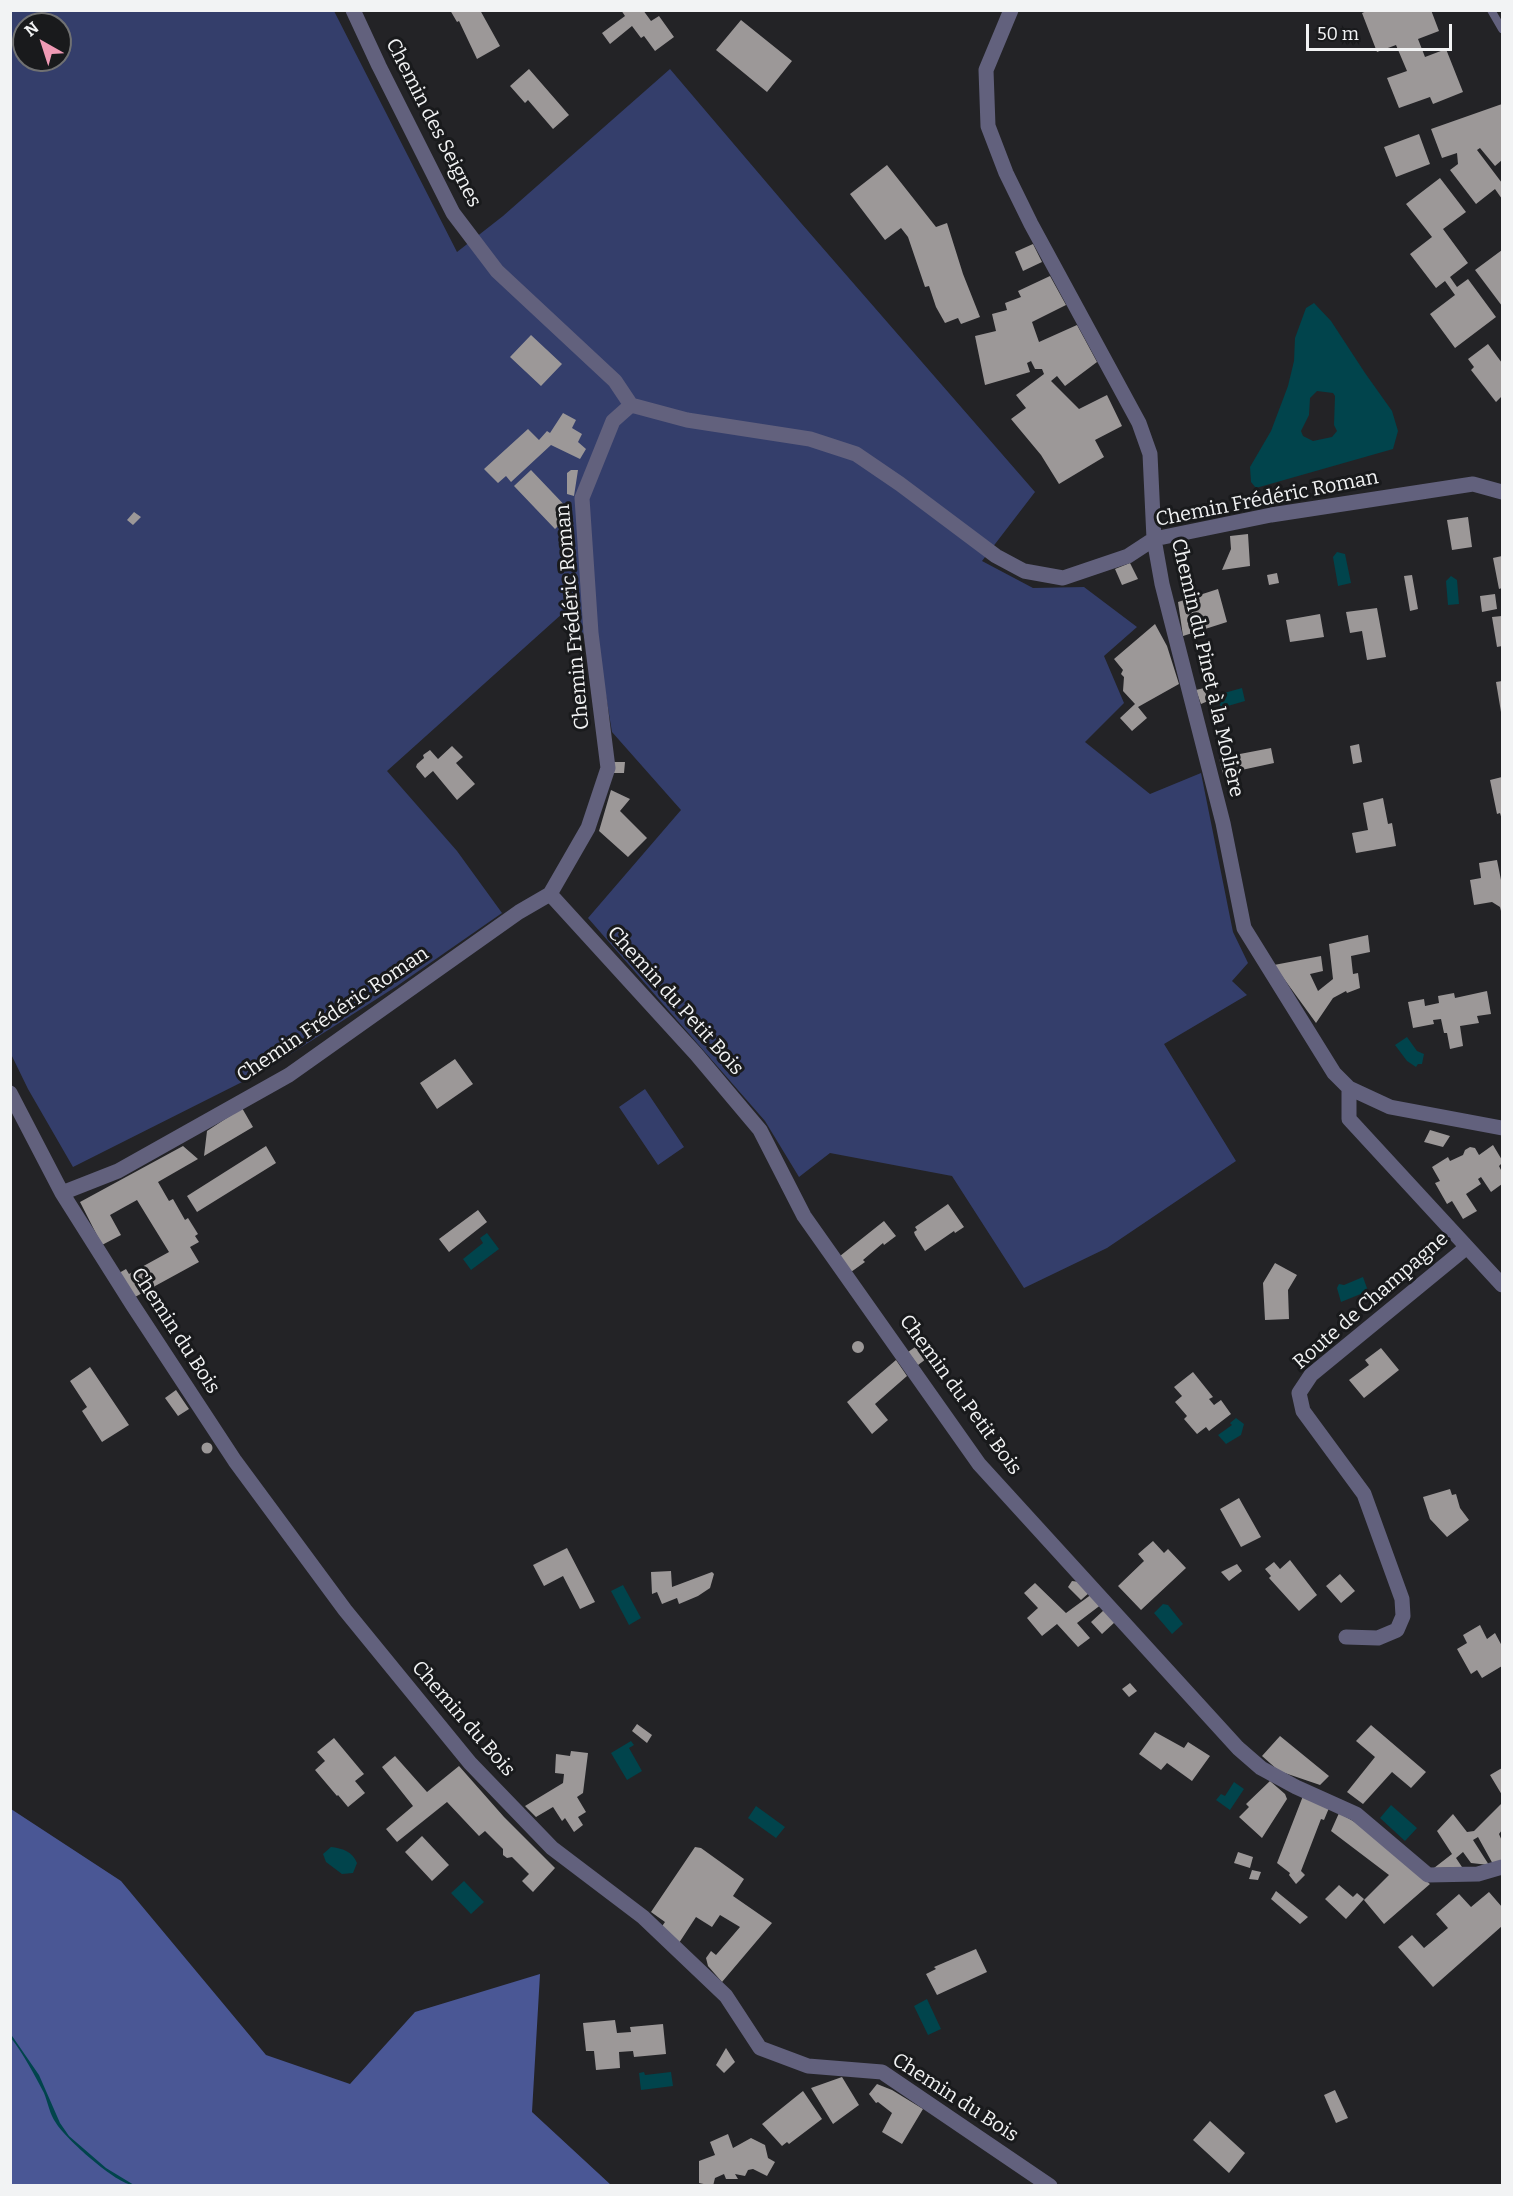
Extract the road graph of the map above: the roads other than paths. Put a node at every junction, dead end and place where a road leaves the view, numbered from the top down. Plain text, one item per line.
1 (352, 10) edge
2 (1011, 10) edge
3 (1491, 10) edge
4 (1503, 29) edge
5 (631, 405) junction
6 (1503, 492) edge
7 (1154, 539) junction
8 (550, 894) junction
9 (1349, 1088) junction
10 (10, 1093) edge
11 (1503, 1128) edge
12 (62, 1193) junction
13 (1467, 1247) junction
14 (1503, 1285) edge
15 (1346, 1637) dead end
16 (1503, 1868) edge
17 (1050, 2186) edge

1 - 5 street, Chemin des Seignes
2 - 7 street, Chemin du Pinet à la Molière
3 - 4 lane
5 - 7 street, Chemin Frédéric Roman
5 - 8 street, Chemin Frédéric Roman
6 - 7 street, Chemin Frédéric Roman
7 - 9 street, Chemin du Pinet à la Molière
8 - 12 street, Chemin Frédéric Roman
8 - 16 street, Chemin du Petit Bois
9 - 11 street
9 - 13 street
10 - 12 street, Chemin du Bois
12 - 17 street, Chemin du Bois
13 - 14 street
13 - 15 street, Route de Champagne

